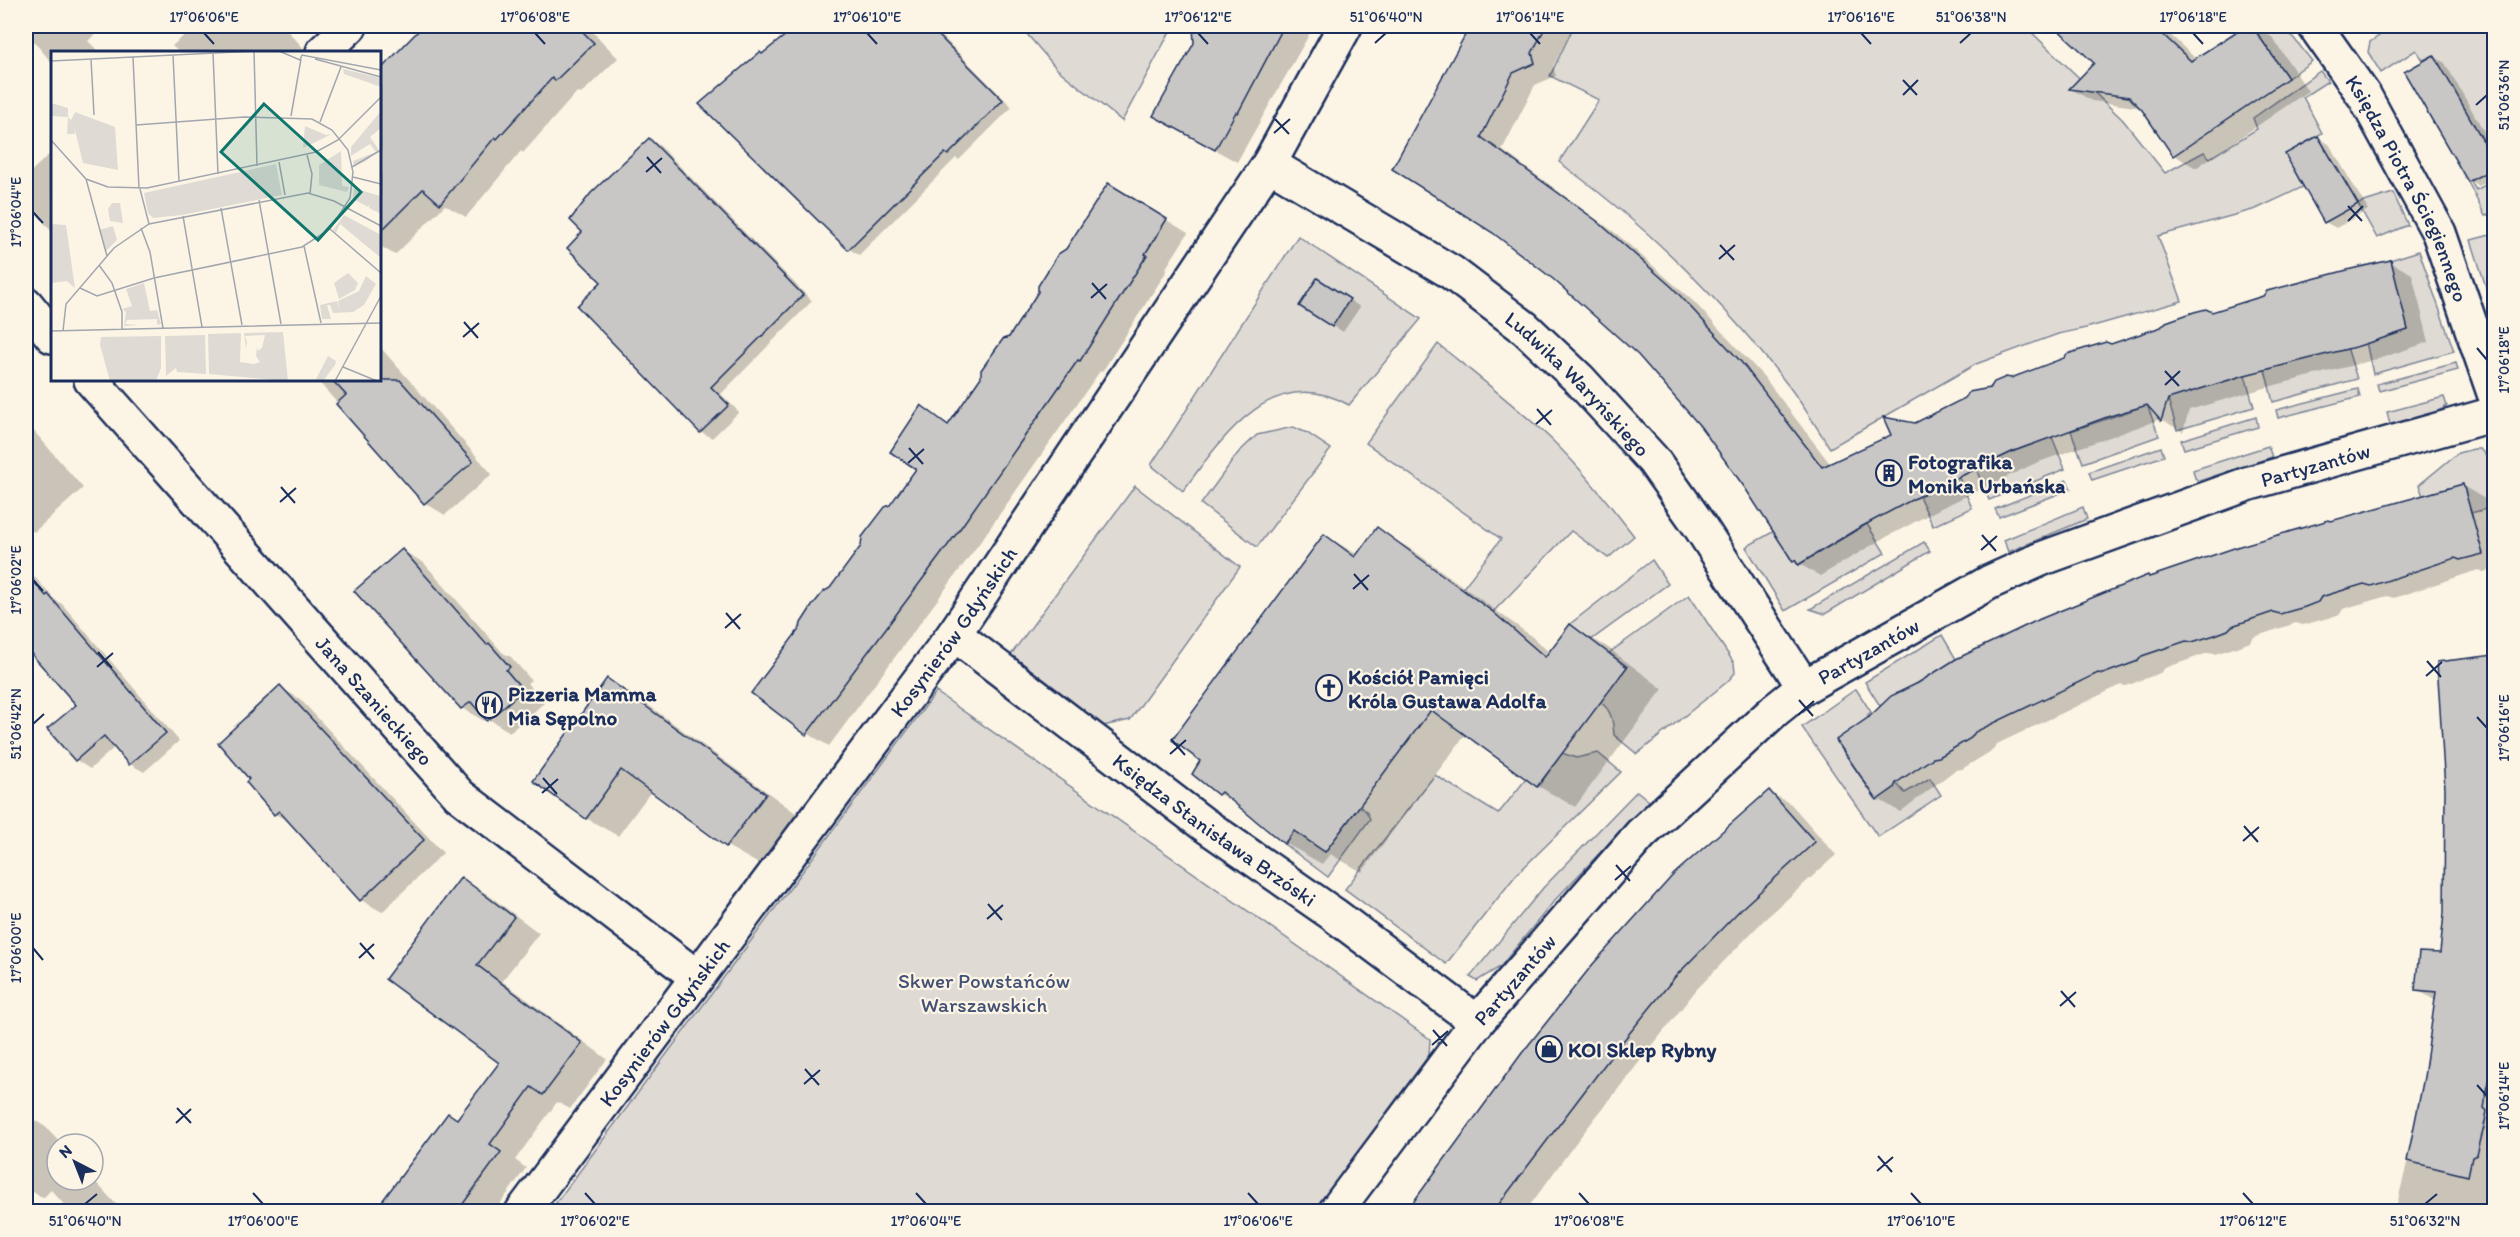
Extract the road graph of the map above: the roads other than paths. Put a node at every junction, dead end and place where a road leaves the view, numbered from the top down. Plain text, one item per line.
1 (350, 26) edge
2 (1345, 26) edge
3 (2315, 26) edge
4 (324, 51) edge
5 (1269, 164) junction
6 (92, 381) edge
7 (2494, 393) edge
8 (2494, 414) edge
9 (954, 634) junction
10 (1804, 687) junction
11 (697, 977) junction
12 (1477, 1022) junction
13 (522, 1212) edge
14 (1335, 1212) edge

1 - 4 street
2 - 5 street, Kosynierów Gdyńskich
3 - 7 street, Księdza Piotra Ściegiennego
5 - 9 street, Kosynierów Gdyńskich
5 - 10 street, Ludwika Waryńskiego
6 - 11 street, Jana Szanieckiego
8 - 10 street, Partyzantów
9 - 11 street, Kosynierów Gdyńskich
9 - 12 street, Księdza Stanisława Brzóski
10 - 12 street, Partyzantów
11 - 13 street, Kosynierów Gdyńskich
12 - 14 street, Partyzantów

